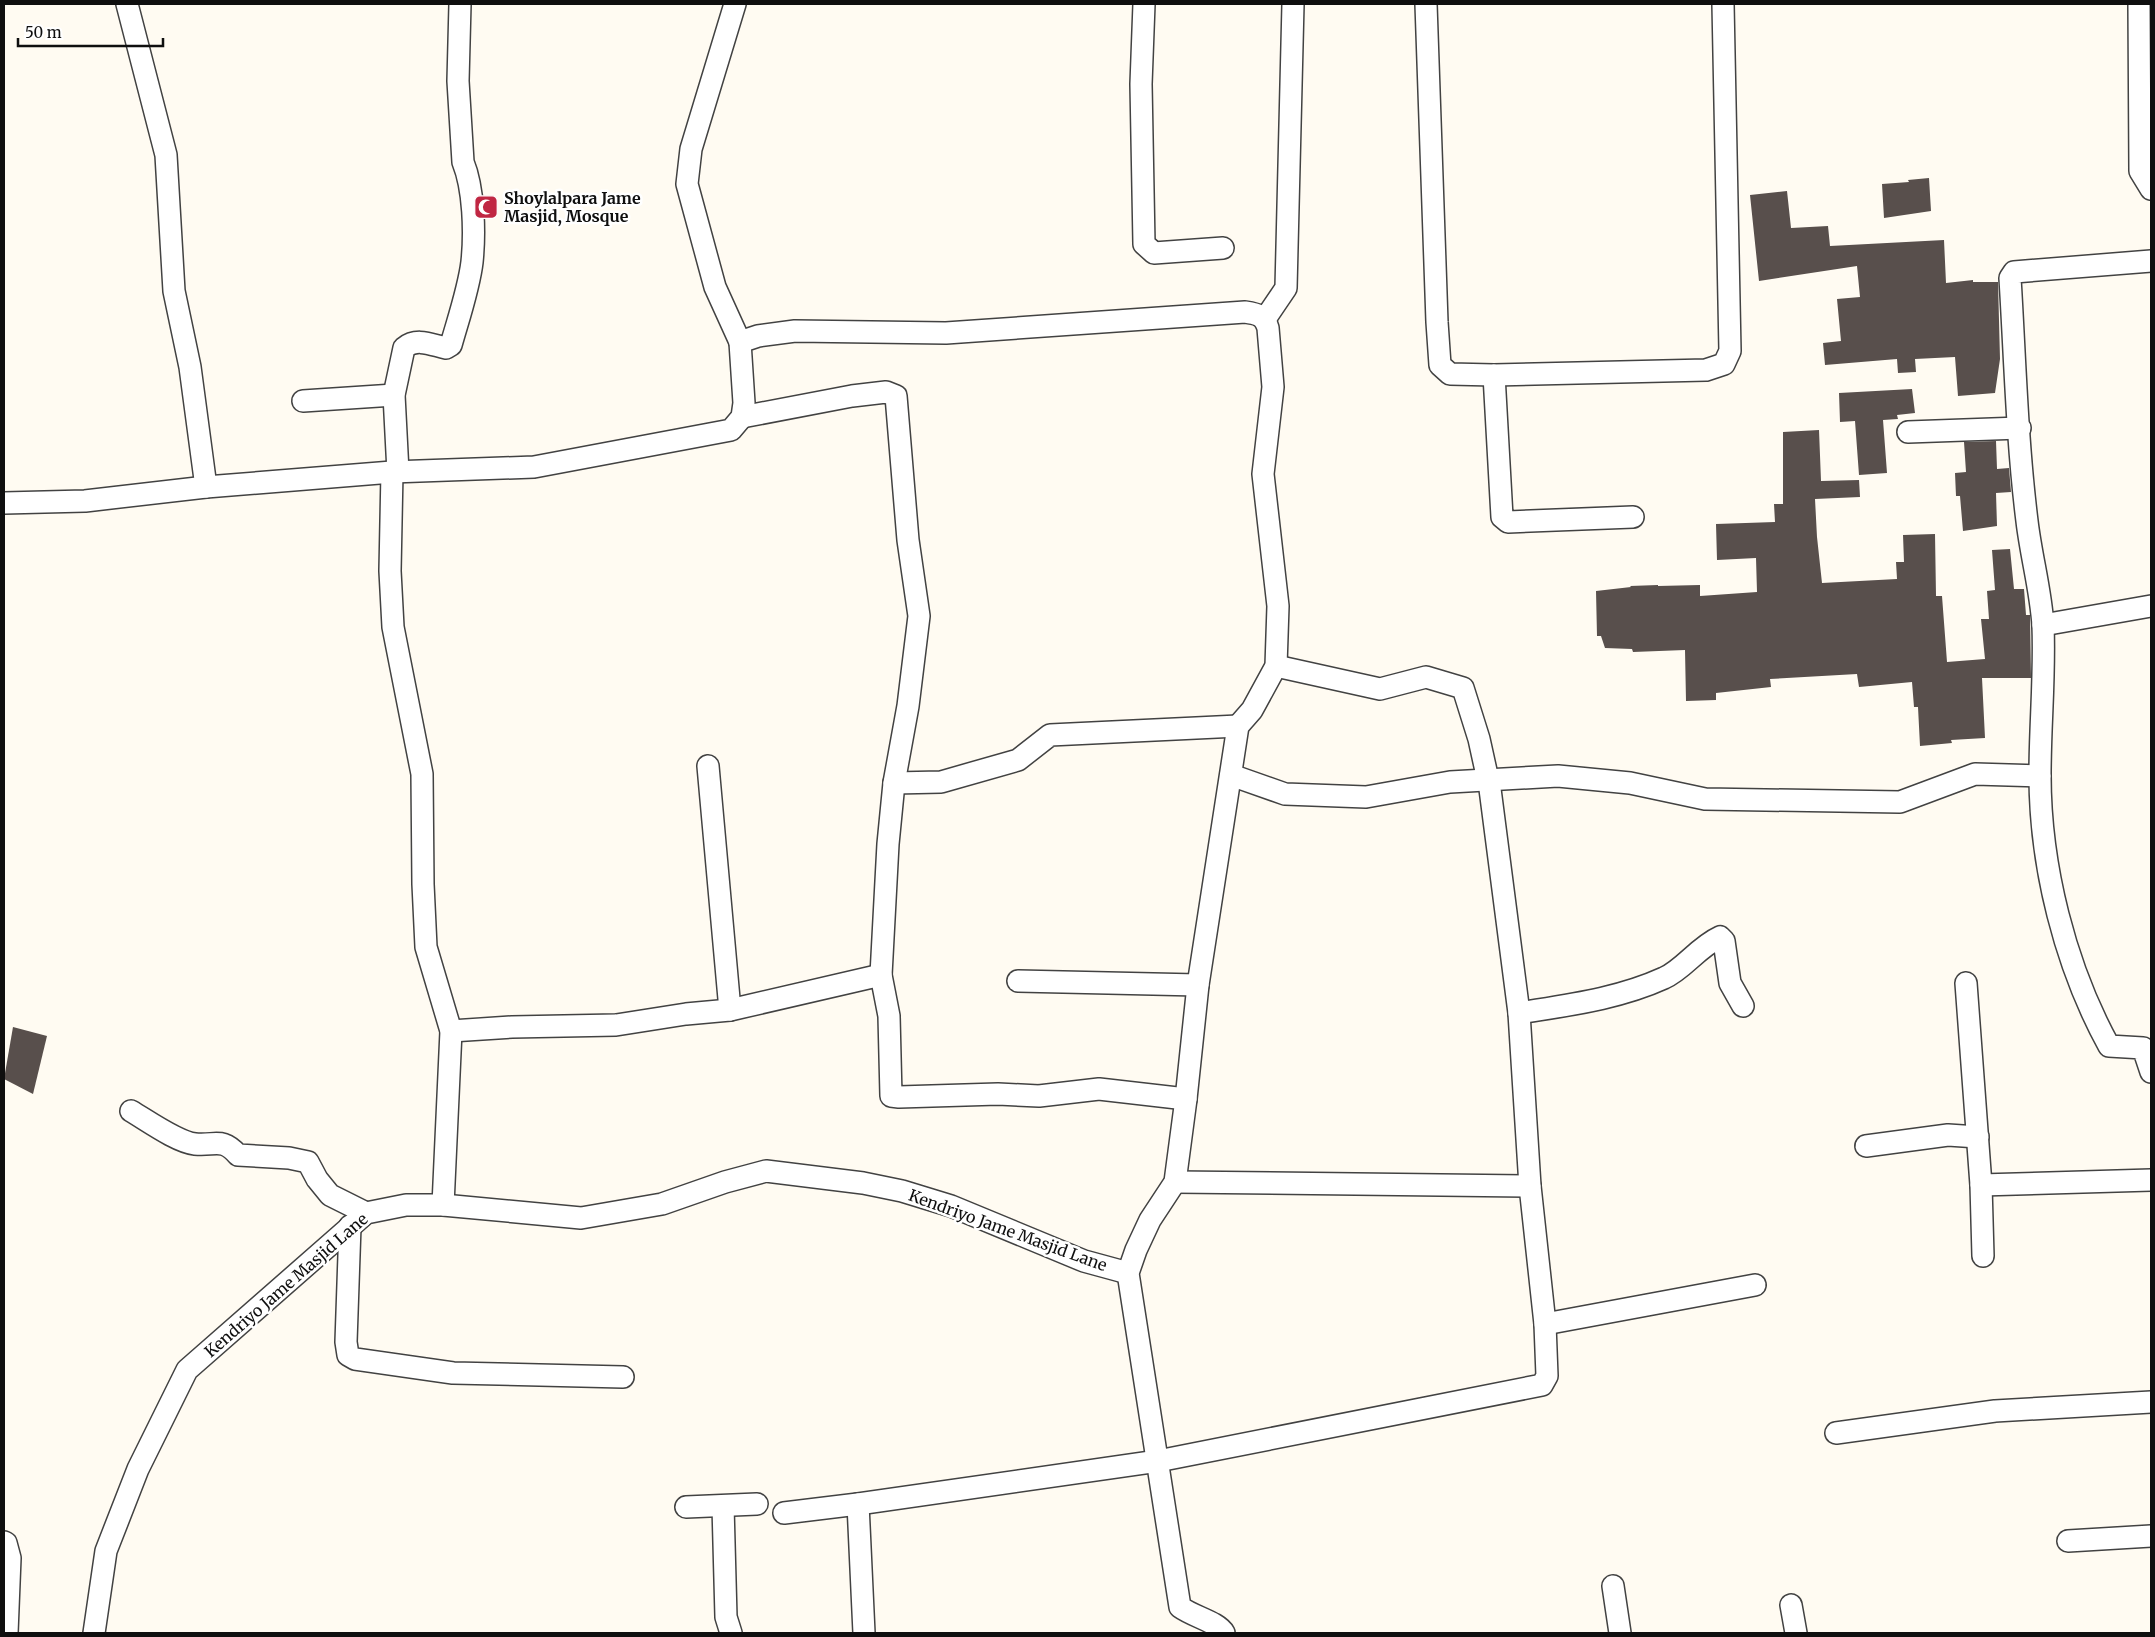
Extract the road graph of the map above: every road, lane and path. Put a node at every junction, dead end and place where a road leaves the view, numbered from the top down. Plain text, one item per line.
1 (127, 4) edge
2 (460, 4) edge
3 (735, 4) edge
4 (1144, 4) edge
5 (1293, 4) edge
6 (1426, 4) edge
7 (1723, 4) edge
8 (2139, 4) edge
9 (2151, 189) edge
10 (1223, 248) dead end
11 (2151, 261) edge
12 (1265, 319) junction
13 (740, 342) junction
14 (1494, 375) junction
15 (394, 395) junction
16 (303, 401) dead end
17 (742, 417) junction
18 (2020, 428) junction
19 (1908, 432) dead end
20 (395, 472) junction
21 (206, 487) junction
22 (4, 503) edge
23 (1633, 517) dead end
24 (2151, 606) edge
25 (2042, 625) junction
26 (1276, 666) junction
27 (1238, 726) junction
28 (708, 766) dead end
29 (1231, 776) junction
30 (2040, 776) junction
31 (1488, 781) junction
32 (894, 783) junction
33 (881, 975) junction
34 (1018, 981) dead end
35 (1966, 983) dead end
36 (1198, 985) junction
37 (1743, 1006) dead end
38 (730, 1010) junction
39 (1519, 1013) junction
40 (451, 1031) junction
41 (2151, 1072) edge
42 (1186, 1099) junction
43 (131, 1111) dead end
44 (1978, 1138) junction
45 (1866, 1146) dead end
46 (2151, 1180) edge
47 (1175, 1182) junction
48 (1981, 1185) junction
49 (1530, 1186) junction
50 (444, 1205) junction
51 (358, 1219) junction
52 (1983, 1256) dead end
53 (1128, 1273) junction
54 (1755, 1285) dead end
55 (1545, 1324) junction
56 (623, 1377) dead end
57 (2151, 1402) edge
58 (1836, 1433) dead end
59 (1158, 1461) junction
60 (757, 1504) dead end
61 (858, 1504) junction
62 (724, 1506) junction
63 (686, 1507) dead end
64 (784, 1513) dead end
65 (2151, 1536) edge
66 (2068, 1541) dead end
67 (4, 1542) edge
68 (1612, 1586) dead end
69 (1791, 1604) dead end
70 (7, 1633) edge
71 (94, 1633) edge
72 (730, 1633) edge
73 (864, 1633) edge
74 (1224, 1633) edge
75 (1620, 1633) edge
76 (1796, 1633) edge

1 - 21 street
2 - 15 street
3 - 13 street
4 - 10 street
5 - 12 street
6 - 14 street
7 - 14 street
8 - 9 street
11 - 18 street
12 - 13 street
12 - 26 street
13 - 17 street
14 - 23 street
15 - 16 street
15 - 20 street
17 - 20 street
17 - 32 street
18 - 19 street
18 - 25 street
20 - 21 street
20 - 40 street
21 - 22 street
24 - 25 street
25 - 30 street
26 - 27 street
26 - 31 street
27 - 29 street
27 - 32 street
28 - 38 street
29 - 31 street
29 - 36 street
30 - 31 street
30 - 41 street
31 - 39 street
32 - 33 street
33 - 38 street
33 - 42 street
34 - 36 street
35 - 44 street
36 - 42 street
37 - 39 street
38 - 40 street
39 - 49 street
40 - 50 street
42 - 47 street
43 - 51 street
44 - 45 street
44 - 48 street
46 - 48 street
47 - 49 street
47 - 53 street
48 - 52 street
49 - 55 street
50 - 51 street, Kendriyo Jame Masjid Lane
50 - 53 street, Kendriyo Jame Masjid Lane
51 - 56 street
51 - 71 street, Kendriyo Jame Masjid Lane
53 - 59 street
54 - 55 street
55 - 59 street
57 - 58 street
59 - 61 street
59 - 74 street
60 - 62 street
61 - 64 street
61 - 73 street
62 - 63 street
62 - 72 street
65 - 66 street
67 - 70 street
68 - 75 street
69 - 76 street

